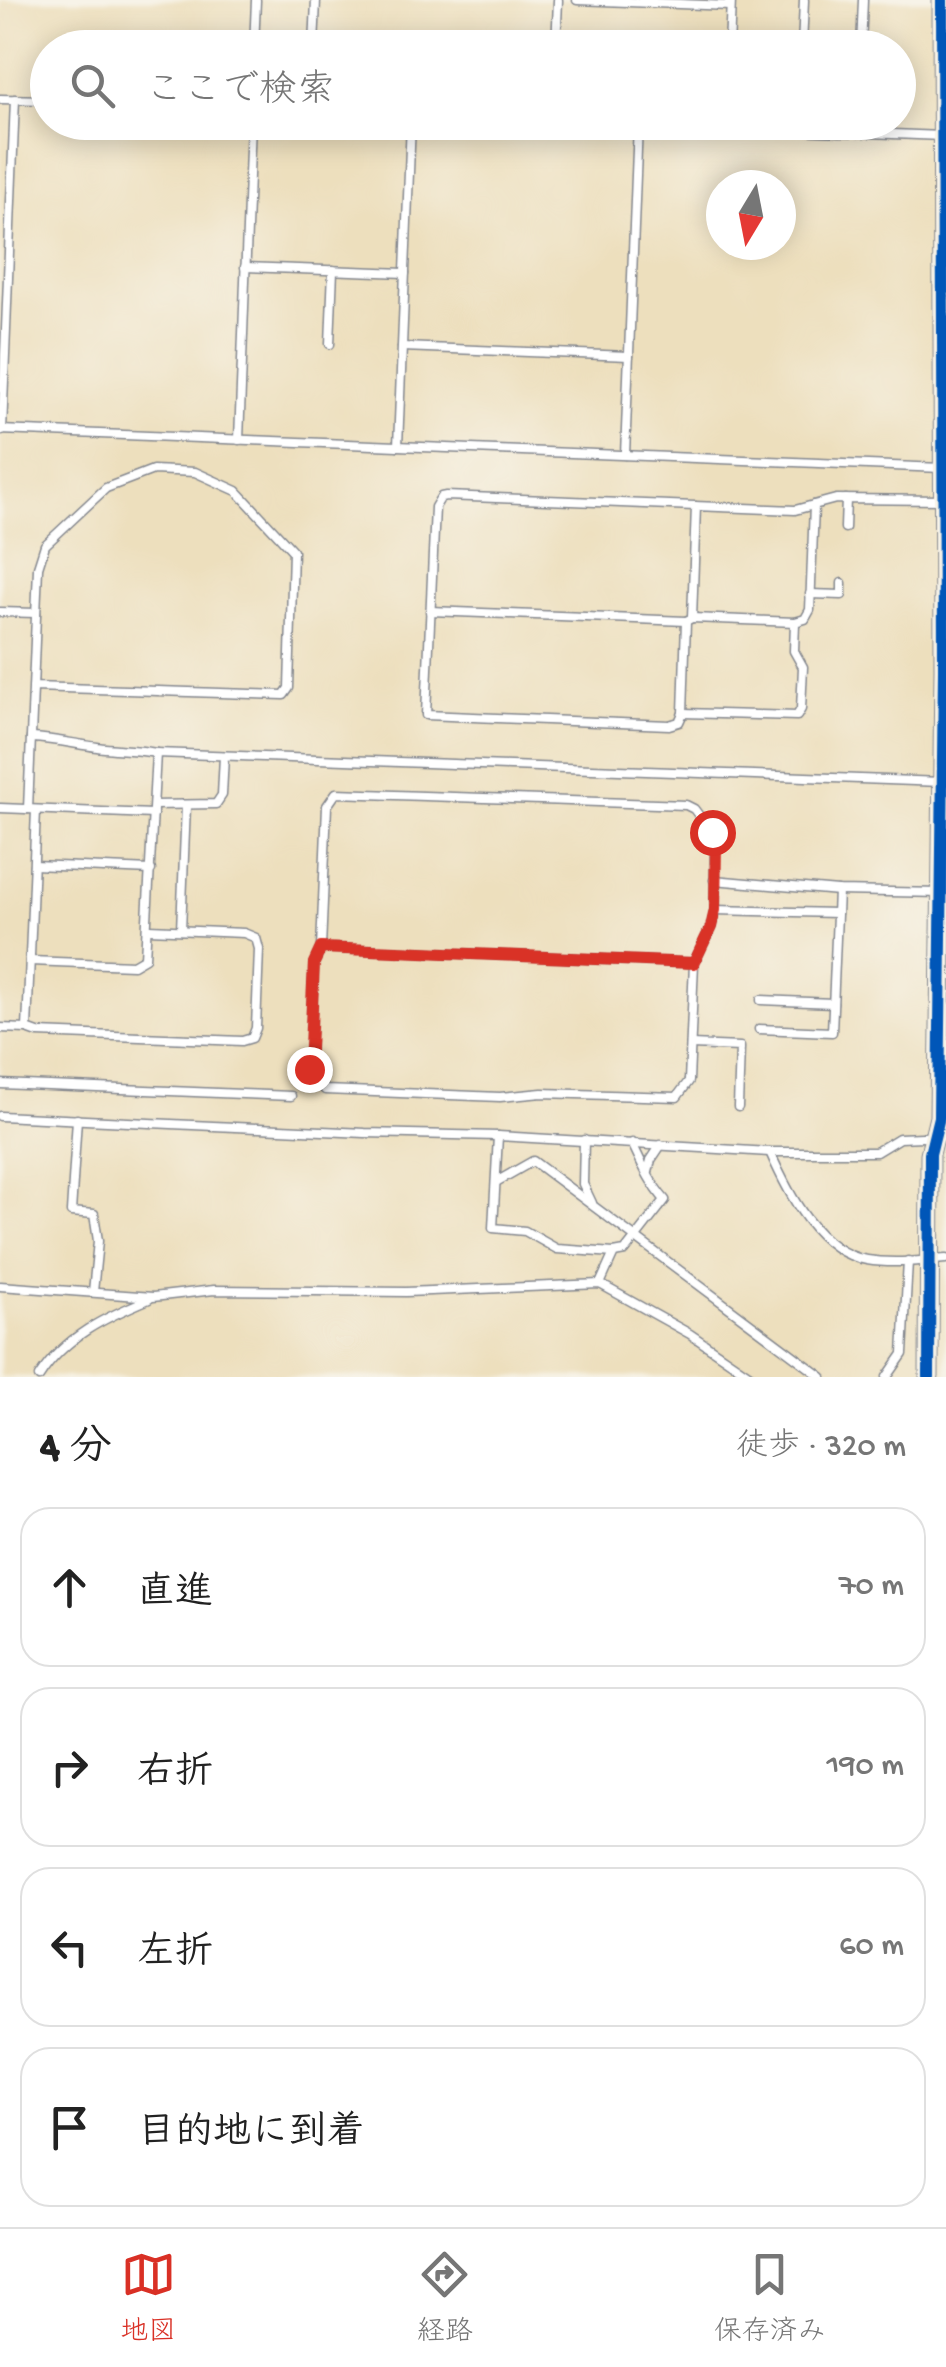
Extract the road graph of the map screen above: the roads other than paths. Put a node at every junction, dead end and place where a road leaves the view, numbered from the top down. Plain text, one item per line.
1 (256, 0) edge
2 (316, 0) edge
3 (558, 0) edge
4 (577, 0) edge
5 (804, 0) edge
6 (863, 0) edge
7 (942, 0) edge
8 (730, 3) edge
9 (255, 30) edge
10 (315, 30) edge
11 (557, 30) edge
12 (729, 30) edge
13 (803, 30) edge
14 (862, 30) edge
15 (0, 98) edge
16 (15, 99) junction
17 (30, 99) edge
18 (916, 133) edge
19 (944, 136) edge
20 (250, 140) edge
21 (410, 140) edge
22 (637, 140) edge
23 (246, 266) junction
24 (334, 270) junction
25 (405, 273) junction
26 (330, 344) dead end
27 (402, 347) junction
28 (628, 356) junction
29 (1, 430) edge
30 (238, 440) junction
31 (398, 446) junction
32 (624, 455) junction
33 (944, 468) edge
34 (846, 499) junction
35 (944, 500) edge
36 (814, 505) junction
37 (696, 506) junction
38 (844, 528) dead end
39 (842, 583) dead end
40 (810, 594) junction
41 (430, 611) junction
42 (0, 612) edge
43 (36, 613) junction
44 (689, 620) junction
45 (795, 622) junction
46 (33, 687) junction
47 (683, 713) junction
48 (31, 738) junction
49 (156, 754) junction
50 (224, 756) junction
51 (944, 782) edge
52 (186, 806) junction
53 (0, 808) edge
54 (32, 810) junction
55 (154, 810) junction
56 (34, 865) junction
57 (151, 870) junction
58 (714, 880) junction
59 (838, 891) junction
60 (943, 893) edge
61 (715, 910) junction
62 (837, 913) junction
63 (149, 929) junction
64 (181, 930) junction
65 (321, 948) junction
66 (30, 961) junction
67 (694, 963) junction
68 (761, 1000) dead end
69 (833, 1003) junction
70 (0, 1028) edge
71 (28, 1029) junction
72 (759, 1030) dead end
73 (691, 1045) junction
74 (0, 1084) edge
75 (291, 1096) dead end
76 (738, 1107) dead end
77 (0, 1116) edge
78 (77, 1118) junction
79 (498, 1136) junction
80 (939, 1136) edge
81 (584, 1140) junction
82 (632, 1143) junction
83 (662, 1145) junction
84 (770, 1152) junction
85 (648, 1172) junction
86 (496, 1182) junction
87 (592, 1204) junction
88 (635, 1237) junction
89 (614, 1253) junction
90 (938, 1260) edge
91 (908, 1261) junction
92 (600, 1284) junction
93 (0, 1286) edge
94 (93, 1292) junction
95 (153, 1297) junction
96 (39, 1377) edge
97 (753, 1377) edge
98 (822, 1377) edge
99 (887, 1377) edge
100 (929, 1377) edge

1 - 9 lane
2 - 10 lane
3 - 11 lane
4 - 8 lane
5 - 13 lane
6 - 14 lane
7 - 19 street
8 - 12 lane
15 - 16 lane
16 - 17 lane
16 - 29 lane
18 - 19 lane
19 - 33 street
20 - 23 lane
21 - 25 lane
22 - 28 lane
23 - 24 lane
23 - 30 lane
24 - 25 lane
24 - 26 lane
25 - 27 lane
27 - 28 lane
27 - 31 lane
28 - 32 lane
29 - 30 lane
30 - 31 lane
31 - 32 lane
32 - 33 lane
33 - 35 street
34 - 35 lane
34 - 36 lane
34 - 38 lane
35 - 51 street
36 - 37 lane
36 - 40 lane
37 - 41 lane
37 - 44 lane
39 - 40 lane
40 - 45 lane
41 - 44 lane
41 - 47 lane
42 - 43 lane
43 - 46 lane
43 - 46 lane
44 - 45 lane
44 - 47 lane
45 - 47 lane
46 - 48 lane
48 - 49 lane
48 - 54 lane
49 - 50 lane
49 - 55 lane
50 - 51 lane
50 - 52 lane
51 - 60 street
52 - 55 lane
52 - 64 lane
53 - 54 lane
54 - 55 lane
54 - 56 lane
55 - 57 lane
56 - 57 lane
56 - 66 lane
57 - 63 lane
58 - 59 lane
58 - 61 lane
58 - 65 lane
59 - 60 lane
59 - 62 lane
60 - 80 street
61 - 62 lane
61 - 67 lane
62 - 69 lane
63 - 64 lane
63 - 66 lane
64 - 71 lane
65 - 67 lane
65 - 73 lane
66 - 71 lane
67 - 73 lane
68 - 69 lane
69 - 72 lane
70 - 71 lane
73 - 76 lane
74 - 75 lane
77 - 78 lane
78 - 79 lane
78 - 94 lane
79 - 81 lane
79 - 86 lane
80 - 84 lane
80 - 90 street
81 - 82 lane
81 - 87 lane
82 - 83 lane
82 - 85 lane
83 - 84 lane
83 - 85 lane
84 - 91 lane
85 - 88 lane
86 - 87 lane
86 - 89 lane
87 - 88 lane
88 - 89 lane
88 - 98 lane
89 - 92 lane
90 - 91 lane
90 - 100 street
91 - 99 lane
92 - 95 lane
92 - 97 lane
93 - 94 lane
94 - 95 lane
95 - 96 lane

